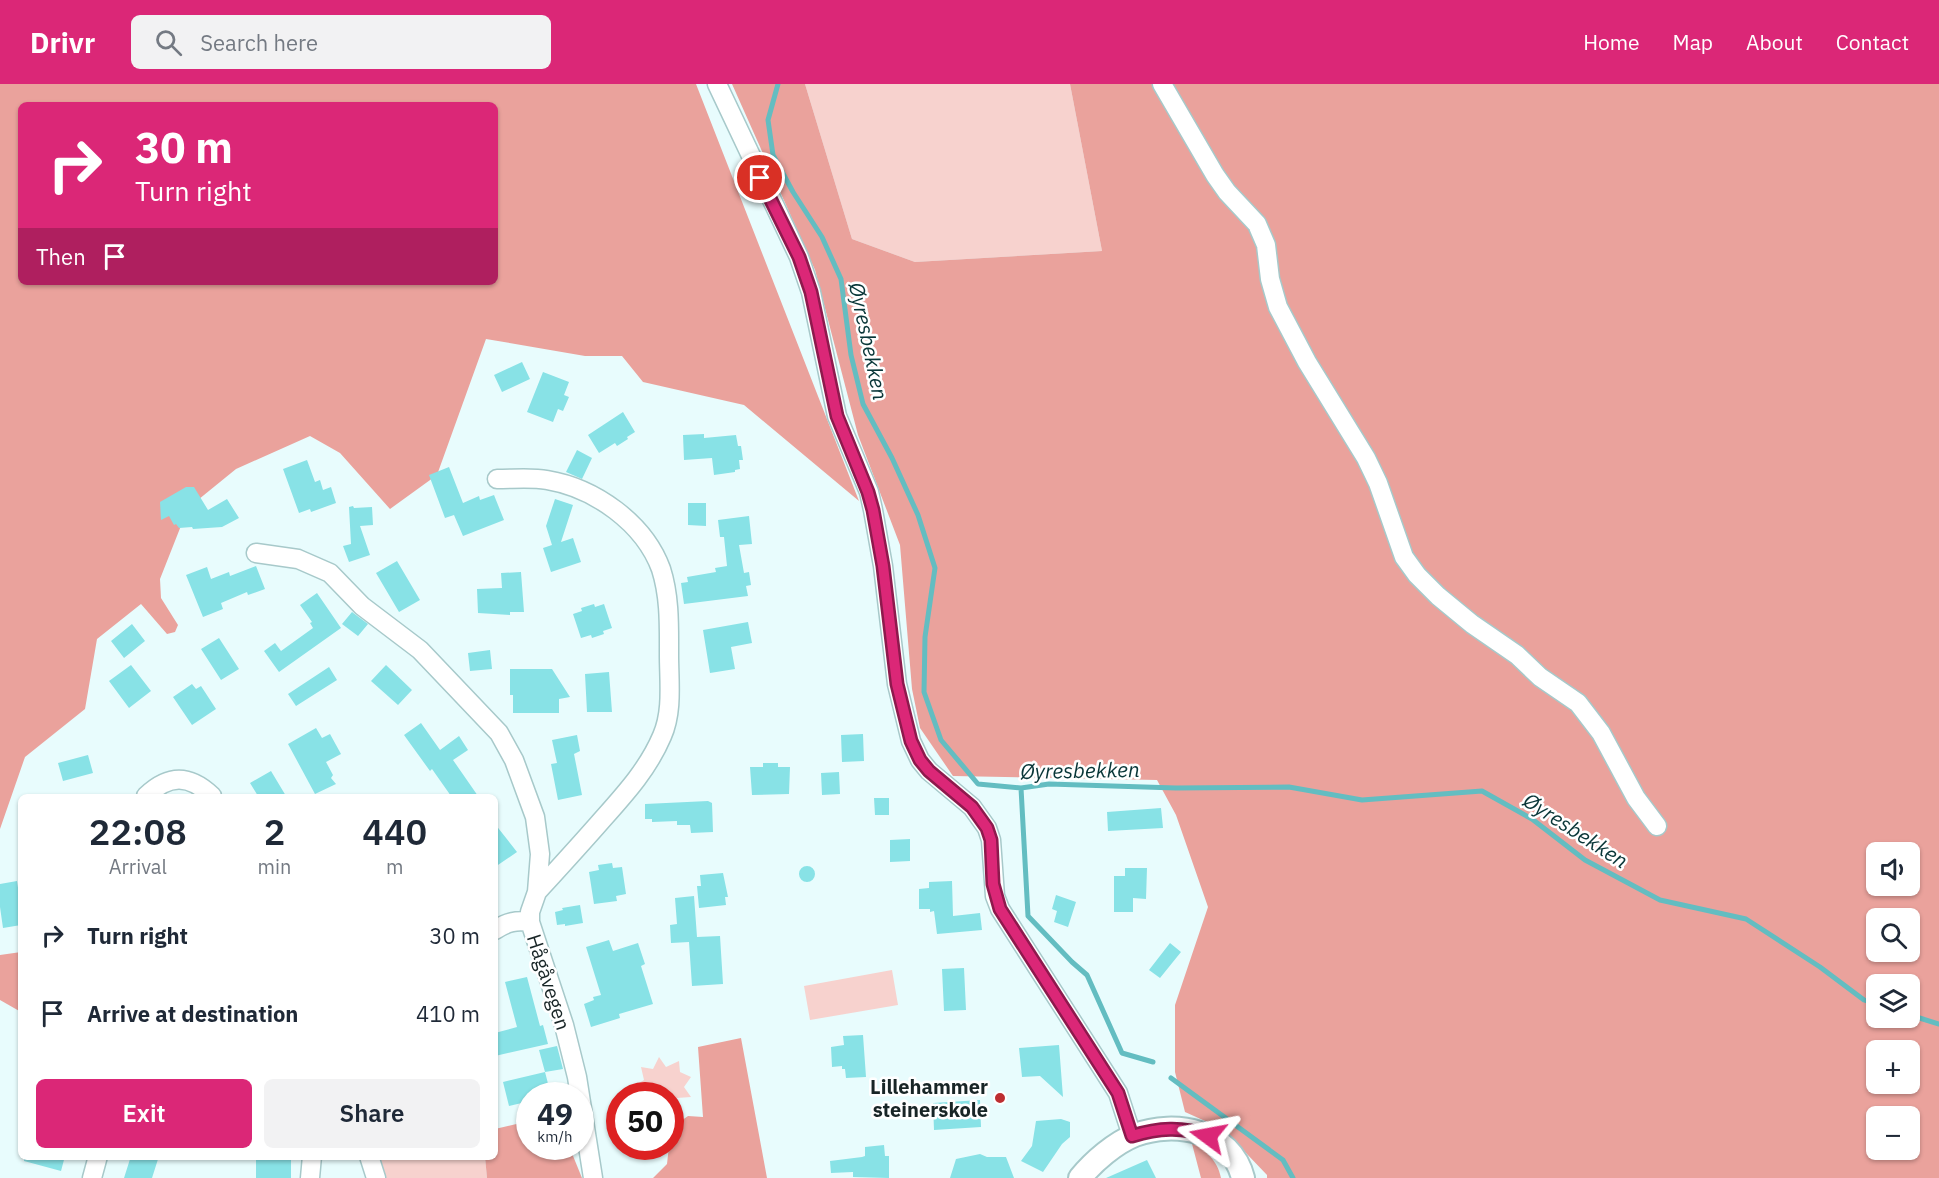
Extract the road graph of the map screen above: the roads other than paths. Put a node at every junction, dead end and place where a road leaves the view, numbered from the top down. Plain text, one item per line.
1 (717, 84) edge
2 (1162, 84) edge
3 (497, 479) dead end
4 (256, 553) dead end
5 (148, 794) edge
6 (210, 794) edge
7 (1658, 826) dead end
8 (537, 892) junction
9 (530, 922) junction
10 (498, 928) edge
11 (1132, 1136) junction
12 (97, 1160) edge
13 (312, 1160) edge
14 (370, 1160) edge
15 (92, 1178) edge
16 (310, 1178) edge
17 (376, 1178) edge
18 (594, 1178) edge
19 (1080, 1178) edge
20 (1242, 1178) edge

1 - 11 street
2 - 7 street
3 - 8 street, Hågåvegen
4 - 8 street
5 - 6 street
8 - 9 street, Hågåvegen
9 - 10 street
9 - 18 street, Hågåvegen
11 - 19 main road
11 - 20 main road
12 - 15 street
13 - 16 street
14 - 17 street

